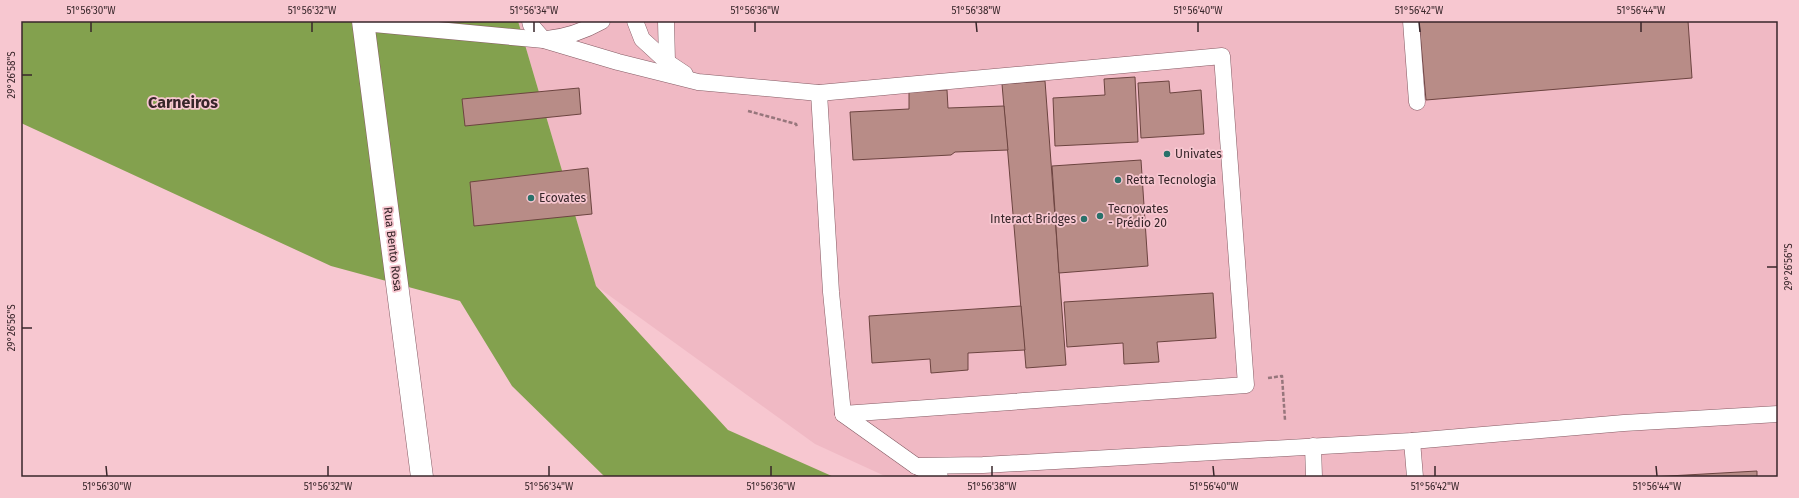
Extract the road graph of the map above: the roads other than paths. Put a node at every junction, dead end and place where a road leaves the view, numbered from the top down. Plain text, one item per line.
1 (530, 21) edge
2 (602, 21) edge
3 (635, 21) edge
4 (666, 21) edge
5 (1411, 21) edge
6 (363, 22) edge
7 (544, 40) junction
8 (667, 62) junction
9 (698, 82) junction
10 (819, 93) junction
11 (1417, 102) dead end
12 (843, 414) junction
13 (1778, 414) edge
14 (1412, 441) junction
15 (1313, 446) junction
16 (916, 466) junction
17 (422, 477) edge
18 (940, 477) edge
19 (1314, 477) edge
20 (1415, 477) edge

1 - 7 lane
2 - 7 lane
3 - 8 lane
4 - 8 lane
5 - 11 lane
6 - 7 lane
6 - 17 main road, Rua Bento Rosa
7 - 9 lane
8 - 9 lane
9 - 10 lane
10 - 12 lane
10 - 12 lane
12 - 16 lane
13 - 14 lane
14 - 15 lane
14 - 20 lane
15 - 16 lane
15 - 19 lane
16 - 18 lane

